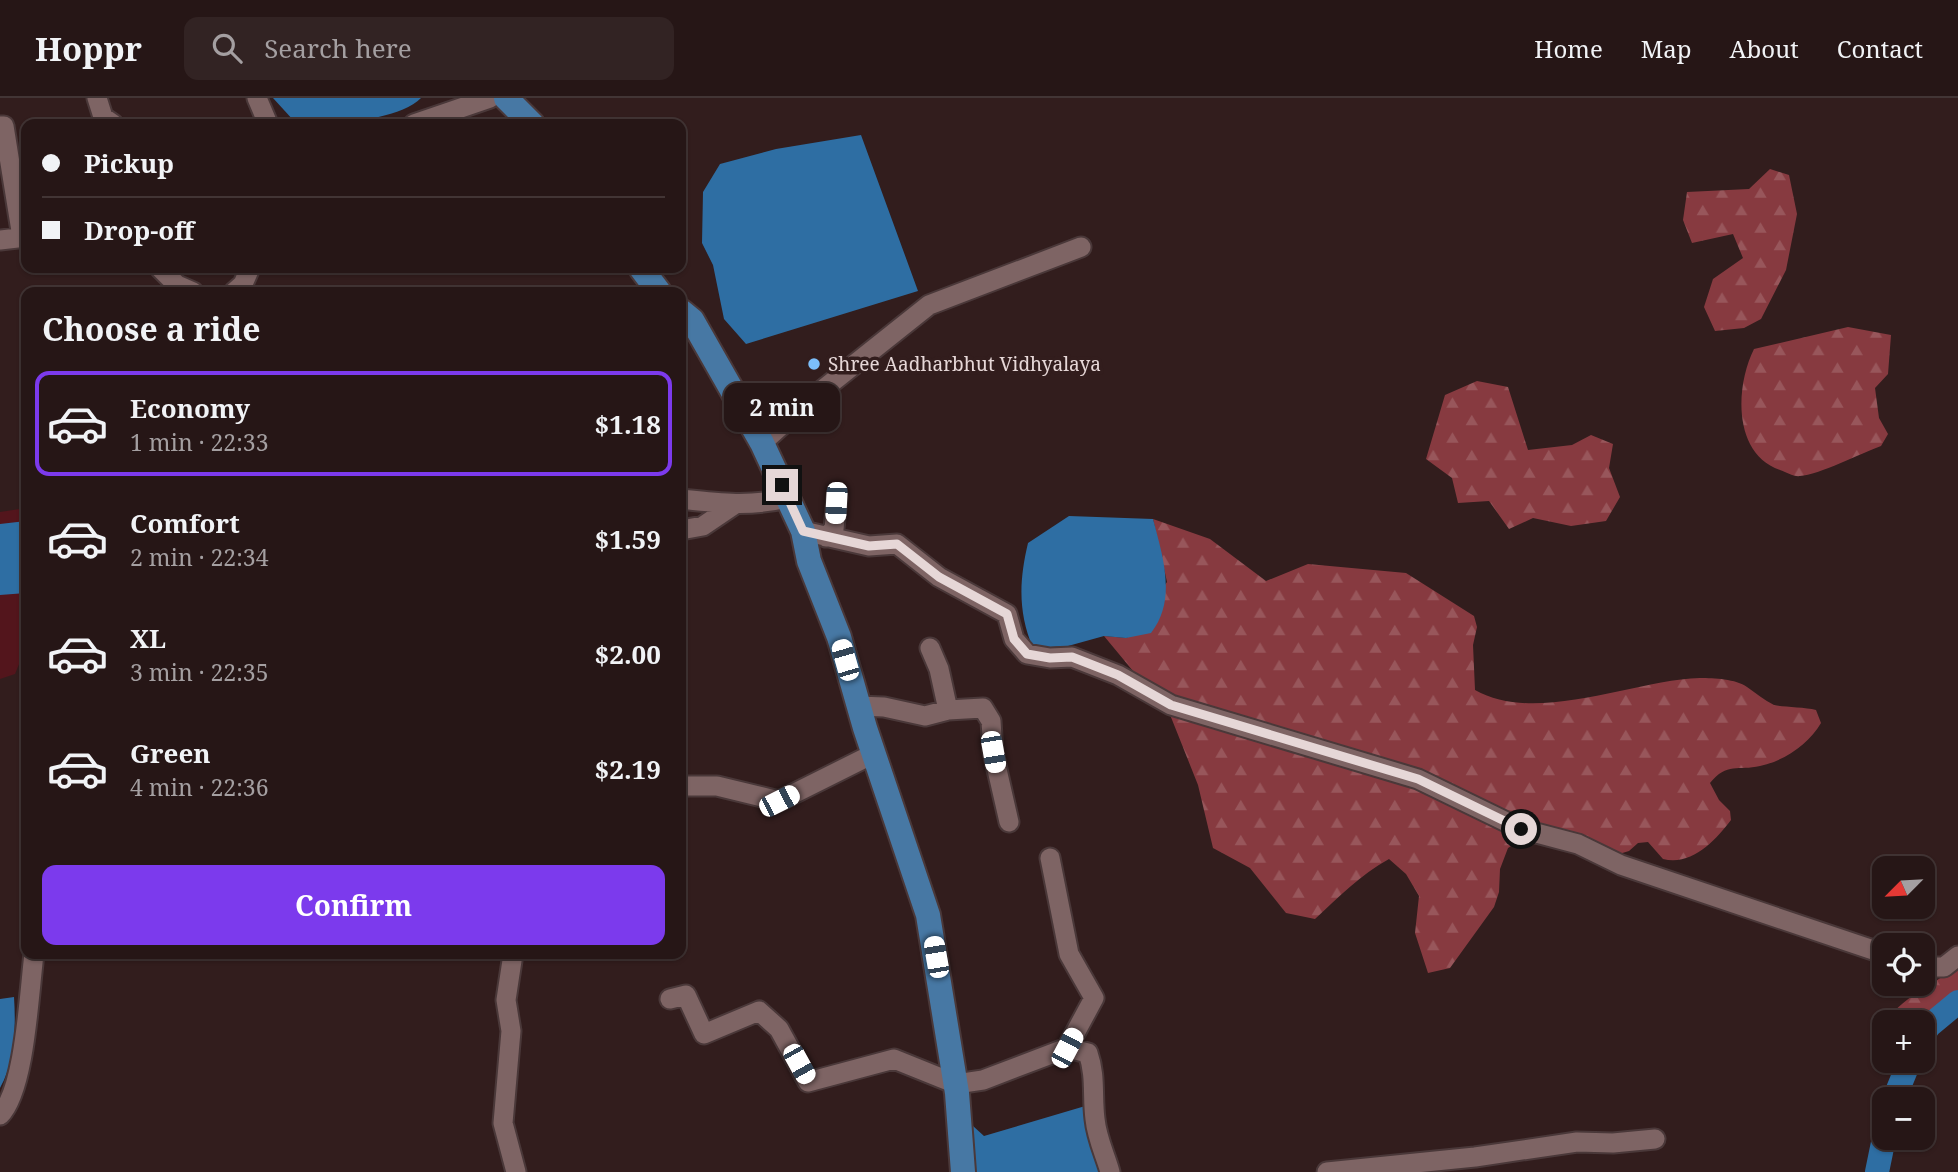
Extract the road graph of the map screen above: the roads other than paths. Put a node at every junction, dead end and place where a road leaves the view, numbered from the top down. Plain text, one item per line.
1 (97, 98) edge
2 (257, 98) edge
3 (490, 98) edge
4 (506, 98) edge
5 (106, 119) edge
6 (266, 119) edge
7 (429, 119) edge
8 (527, 119) edge
9 (0, 126) edge
10 (21, 219) edge
11 (21, 237) edge
12 (0, 240) edge
13 (1081, 247) dead end
14 (165, 273) edge
15 (182, 287) edge
16 (686, 322) edge
17 (762, 443) junction
18 (836, 497) dead end
19 (787, 498) junction
20 (686, 500) edge
21 (734, 505) junction
22 (686, 529) edge
23 (814, 534) junction
24 (930, 648) dead end
25 (858, 706) junction
26 (948, 710) junction
27 (873, 754) junction
28 (686, 786) edge
29 (1009, 822) dead end
30 (1050, 858) dead end
31 (1872, 950) edge
32 (1958, 956) edge
33 (33, 959) edge
34 (512, 959) edge
35 (1935, 967) edge
36 (670, 999) dead end
37 (1067, 1048) junction
38 (956, 1084) junction
39 (0, 1115) edge
40 (1656, 1139) dead end
41 (516, 1172) edge
42 (963, 1172) edge
43 (1110, 1172) edge
44 (1327, 1172) edge

1 - 5 street
2 - 6 street
3 - 7 street
4 - 8 main road
9 - 10 street
11 - 12 street
13 - 17 street
14 - 15 street
16 - 17 main road
17 - 19 main road
18 - 23 street
19 - 21 street
19 - 23 main road
20 - 21 street
21 - 22 street
23 - 25 main road
23 - 31 street
24 - 26 street
25 - 26 street
25 - 27 main road
26 - 29 street
27 - 28 street
27 - 38 main road
30 - 37 street
32 - 35 street
33 - 39 street
34 - 41 street
36 - 38 street
37 - 38 street
37 - 43 street
38 - 42 main road
40 - 44 street

